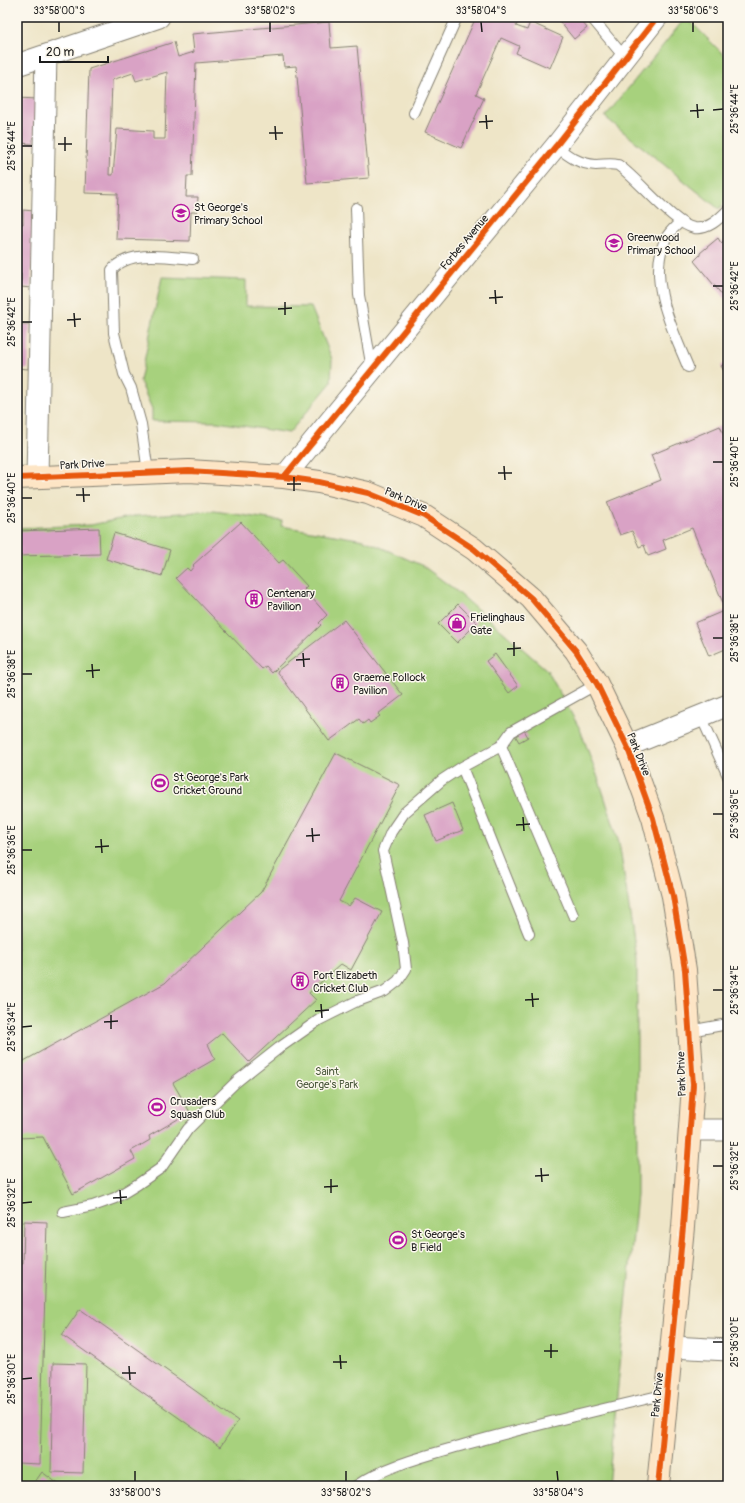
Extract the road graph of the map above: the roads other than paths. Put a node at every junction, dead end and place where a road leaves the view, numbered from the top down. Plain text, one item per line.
1 (159, 17) edge
2 (457, 17) edge
3 (591, 17) edge
4 (657, 17) edge
5 (46, 55) junction
6 (625, 58) junction
7 (17, 65) edge
8 (414, 113) dead end
9 (556, 146) junction
10 (356, 208) dead end
11 (728, 210) edge
12 (680, 222) junction
13 (193, 259) dead end
14 (688, 367) dead end
15 (372, 369) junction
16 (148, 472) junction
17 (27, 477) edge
18 (284, 477) junction
19 (597, 684) junction
20 (728, 705) edge
21 (701, 716) junction
22 (501, 746) junction
23 (626, 746) junction
24 (462, 767) junction
25 (728, 776) edge
26 (573, 915) dead end
27 (529, 934) dead end
28 (728, 1024) edge
29 (689, 1031) junction
30 (690, 1130) junction
31 (728, 1130) edge
32 (63, 1212) dead end
33 (672, 1347) junction
34 (728, 1350) edge
35 (667, 1394) junction
36 (356, 1486) edge
37 (658, 1486) edge

1 - 5 street
2 - 8 lane
3 - 6 lane
4 - 6 street, Forbes Avenue
5 - 7 street
5 - 17 street
6 - 9 street, Forbes Avenue
9 - 12 lane
9 - 15 street, Forbes Avenue
10 - 15 lane
11 - 12 lane
12 - 14 lane
13 - 16 lane
15 - 18 street, Forbes Avenue
16 - 17 street, Park Drive
16 - 18 street, Park Drive
18 - 19 street, Park Drive
19 - 22 lane
19 - 23 street, Park Drive
20 - 21 street
21 - 23 street
21 - 25 lane
22 - 24 lane
22 - 26 lane
23 - 29 street, Park Drive
24 - 27 lane
24 - 32 lane
28 - 29 lane
29 - 30 street, Park Drive
30 - 31 street
30 - 33 street, Park Drive
33 - 34 street
33 - 35 street, Park Drive
35 - 36 lane
35 - 37 street, Park Drive

